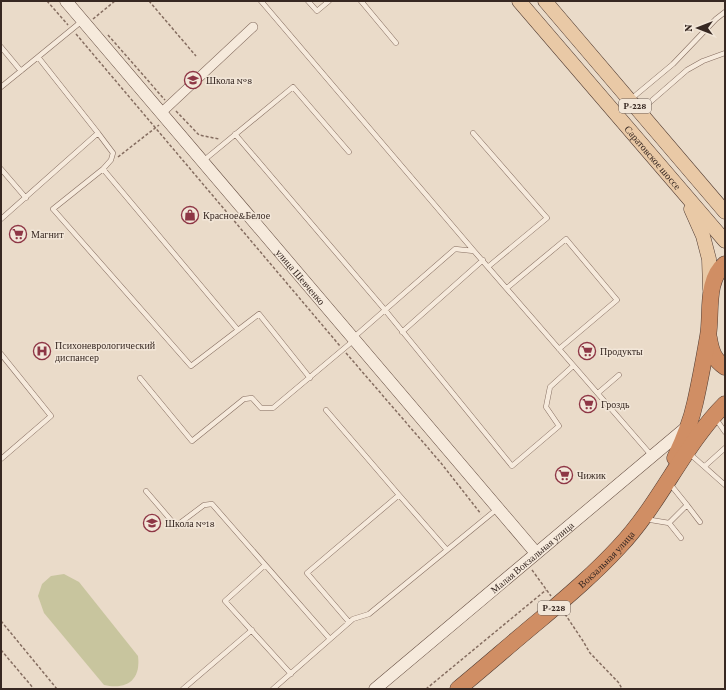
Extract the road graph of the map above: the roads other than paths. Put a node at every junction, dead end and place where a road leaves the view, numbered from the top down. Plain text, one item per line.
1 (66, 1) edge
2 (261, 1) edge
3 (308, 1) edge
4 (329, 1) edge
5 (362, 1) edge
6 (519, 1) edge
7 (545, 1) edge
8 (725, 12) edge
9 (86, 22) junction
10 (253, 27) dead end
11 (396, 43) dead end
12 (1, 47) edge
13 (725, 53) edge
14 (38, 57) junction
15 (21, 71) junction
16 (1, 87) edge
17 (630, 100) junction
18 (639, 111) junction
19 (165, 112) junction
20 (98, 133) junction
21 (473, 133) dead end
22 (235, 134) junction
23 (349, 152) dead end
24 (202, 161) junction
25 (1, 169) edge
26 (103, 169) junction
27 (26, 198) junction
28 (686, 198) junction
29 (725, 212) edge
30 (1, 219) edge
31 (725, 241) edge
32 (474, 251) junction
33 (483, 260) junction
34 (725, 264) edge
35 (489, 266) junction
36 (507, 288) junction
37 (710, 299) junction
38 (385, 310) junction
39 (238, 330) junction
40 (402, 332) junction
41 (708, 335) junction
42 (354, 339) junction
43 (559, 349) junction
44 (1, 354) edge
45 (574, 366) junction
46 (725, 367) edge
47 (619, 375) dead end
48 (140, 378) dead end
49 (310, 378) junction
50 (598, 393) junction
51 (326, 410) dead end
52 (720, 410) edge
53 (688, 426) junction
54 (725, 432) edge
55 (725, 448) edge
56 (687, 452) junction
57 (652, 456) junction
58 (1, 459) edge
59 (705, 466) junction
60 (668, 482) junction
61 (725, 485) edge
62 (146, 491) dead end
63 (399, 494) junction
64 (687, 505) junction
65 (498, 508) junction
66 (646, 513) junction
67 (700, 522) dead end
68 (669, 523) junction
69 (681, 538) dead end
70 (447, 550) junction
71 (536, 552) junction
72 (265, 565) junction
73 (349, 622) junction
74 (252, 630) junction
75 (330, 639) junction
76 (291, 674) junction
77 (183, 689) edge
78 (273, 689) edge
79 (375, 689) edge
80 (458, 689) edge

1 - 9 street, улица Шевченко
2 - 32 lane
3 - 4 lane
5 - 11 lane
6 - 28 main road, Саратовское шоссе
7 - 17 main road, Саратовское шоссе / Р-228
8 - 17 lane
9 - 14 lane
9 - 19 street, улица Шевченко
10 - 19 street
12 - 15 lane
13 - 18 lane
14 - 15 lane
14 - 20 lane
15 - 16 lane
17 - 18 main road, Саратовское шоссе / Р-228
18 - 29 main road, Саратовское шоссе / Р-228
19 - 24 street, улица Шевченко
20 - 26 lane
20 - 27 lane
21 - 35 lane
22 - 23 lane
22 - 24 lane
22 - 38 lane
24 - 42 street, улица Шевченко
25 - 27 lane
26 - 39 lane
26 - 39 lane
27 - 30 lane
28 - 31 main road, Саратовское шоссе
28 - 37 main road, Р-228
32 - 33 lane
32 - 38 lane
33 - 35 lane
33 - 40 lane
34 - 37 highway
35 - 36 lane
36 - 43 lane
36 - 43 lane
37 - 41 highway, Р-228
38 - 40 lane
38 - 42 lane
39 - 49 lane
40 - 45 lane
41 - 46 highway
41 - 53 highway, Р-228
42 - 49 lane
42 - 65 street, улица Шевченко
43 - 45 lane
44 - 58 lane
45 - 50 lane
47 - 50 lane
48 - 49 lane
50 - 57 lane
51 - 63 lane
52 - 54 lane
52 - 56 highway, Вокзальная улица / Р-228
53 - 57 street, Малая Вокзальная улица
53 - 66 highway, Р-228
55 - 59 lane
56 - 59 lane
56 - 60 highway, Вокзальная улица / Р-228
57 - 71 street, Малая Вокзальная улица
59 - 61 lane
60 - 64 lane
60 - 66 highway, Вокзальная улица / Р-228
62 - 72 lane
63 - 70 lane
63 - 73 lane
64 - 67 lane
64 - 68 lane
65 - 70 lane
65 - 71 street, улица Шевченко
66 - 68 lane
66 - 80 highway, Вокзальная улица / Р-228
68 - 69 lane
70 - 73 lane
71 - 79 street, Малая Вокзальная улица
72 - 74 lane
72 - 75 lane
73 - 75 lane
74 - 76 lane
74 - 77 lane
75 - 76 lane
76 - 78 lane

